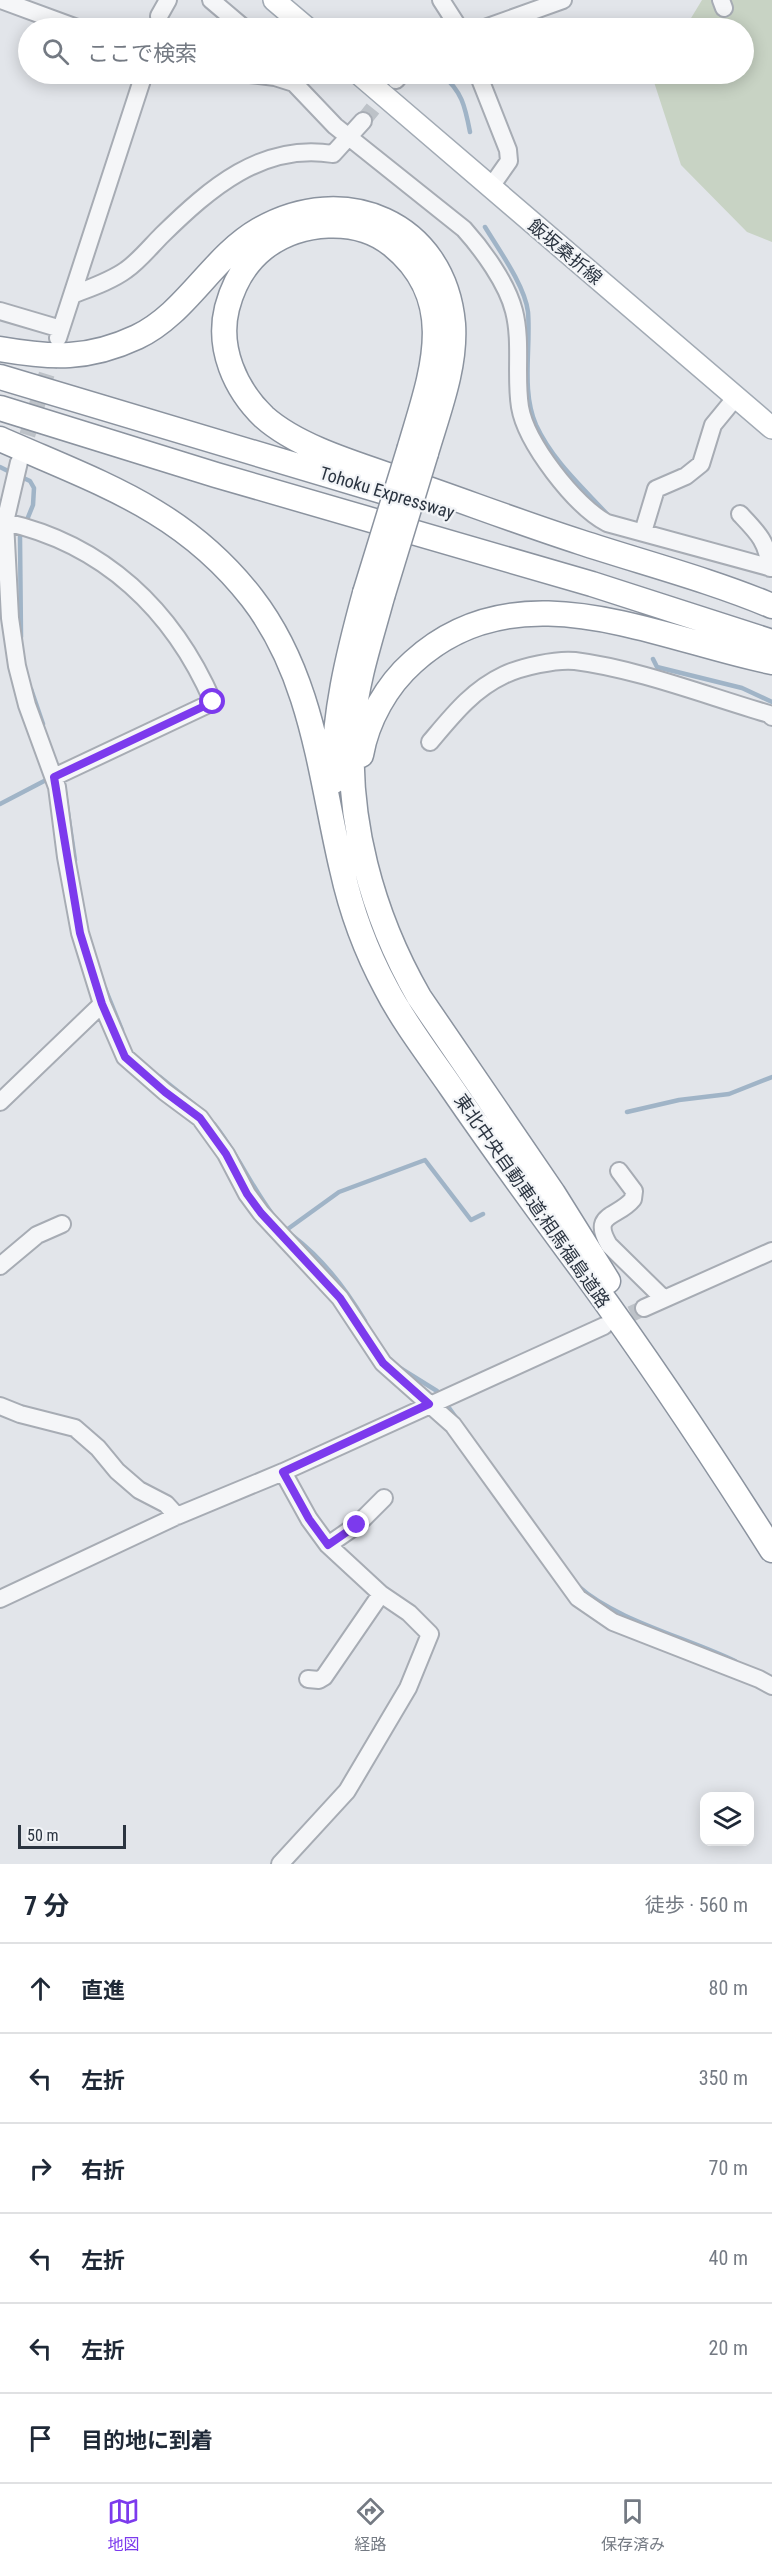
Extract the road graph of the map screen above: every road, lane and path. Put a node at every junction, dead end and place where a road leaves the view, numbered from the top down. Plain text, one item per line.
1 (1, 0) edge
2 (168, 0) edge
3 (211, 0) edge
4 (274, 0) edge
5 (441, 0) edge
6 (563, 0) edge
7 (159, 16) dead end
8 (49, 18) edge
9 (232, 18) edge
10 (295, 18) edge
11 (453, 18) edge
12 (513, 18) edge
13 (141, 84) edge
14 (295, 84) edge
15 (370, 84) edge
16 (482, 84) edge
17 (363, 121) tunnel mouth
18 (350, 137) junction
19 (490, 188) junction
20 (72, 295) junction
21 (0, 311) edge
22 (0, 349) edge
23 (0, 377) edge
24 (736, 398) junction
25 (0, 408) edge
26 (772, 428) edge
27 (0, 439) edge
28 (418, 450) junction
29 (12, 476) tunnel mouth
30 (740, 514) dead end
31 (14, 526) edge
32 (643, 532) junction
33 (771, 568) edge
34 (374, 595) junction
35 (772, 606) edge
36 (772, 613) edge
37 (772, 642) edge
38 (772, 662) edge
39 (772, 717) edge
40 (430, 742) dead end
41 (58, 775) junction
42 (357, 814) junction
43 (334, 832) junction
44 (102, 1004) junction
45 (0, 1102) edge
46 (619, 1171) dead end
47 (62, 1224) dead end
48 (772, 1251) edge
49 (0, 1266) edge
50 (664, 1299) junction
51 (644, 1308) tunnel mouth
52 (604, 1326) tunnel mouth
53 (439, 1399) junction
54 (0, 1406) edge
55 (283, 1472) junction
56 (384, 1498) dead end
57 (177, 1516) junction
58 (772, 1524) edge
59 (328, 1545) junction
60 (772, 1550) edge
61 (381, 1594) junction
62 (0, 1599) edge
63 (308, 1679) dead end
64 (772, 1686) edge
65 (280, 1864) edge

1 - 8 street
2 - 7 street
3 - 9 street
4 - 10 main road
5 - 11 street
6 - 12 street
13 - 20 street
14 - 18 street
15 - 19 main road, 飯坂桑折線
16 - 19 street
17 - 18 street
18 - 20 street
18 - 32 street
19 - 24 main road, 飯坂桑折線
20 - 21 street
22 - 28 highway
23 - 36 highway, Tohoku Expressway
24 - 26 main road, 飯坂桑折線
24 - 32 street
25 - 37 highway, Tohoku Expressway
27 - 43 highway
28 - 34 highway, bridge
28 - 35 highway
29 - 31 street
30 - 33 street
31 - 41 street
31 - 41 street
32 - 33 street
34 - 42 highway
34 - 43 highway
38 - 42 highway
39 - 40 street
41 - 44 street
42 - 58 highway, 東北中央自動車道;相馬福島道路
43 - 60 highway, 東北中央自動車道;相馬福島道路
44 - 45 street
44 - 53 street
46 - 50 street
47 - 49 street
48 - 50 street
50 - 51 street
52 - 53 street
53 - 55 street
53 - 64 street
54 - 57 street
55 - 57 street
55 - 59 street
56 - 59 street
57 - 62 street
59 - 61 street
61 - 63 street
61 - 65 street

